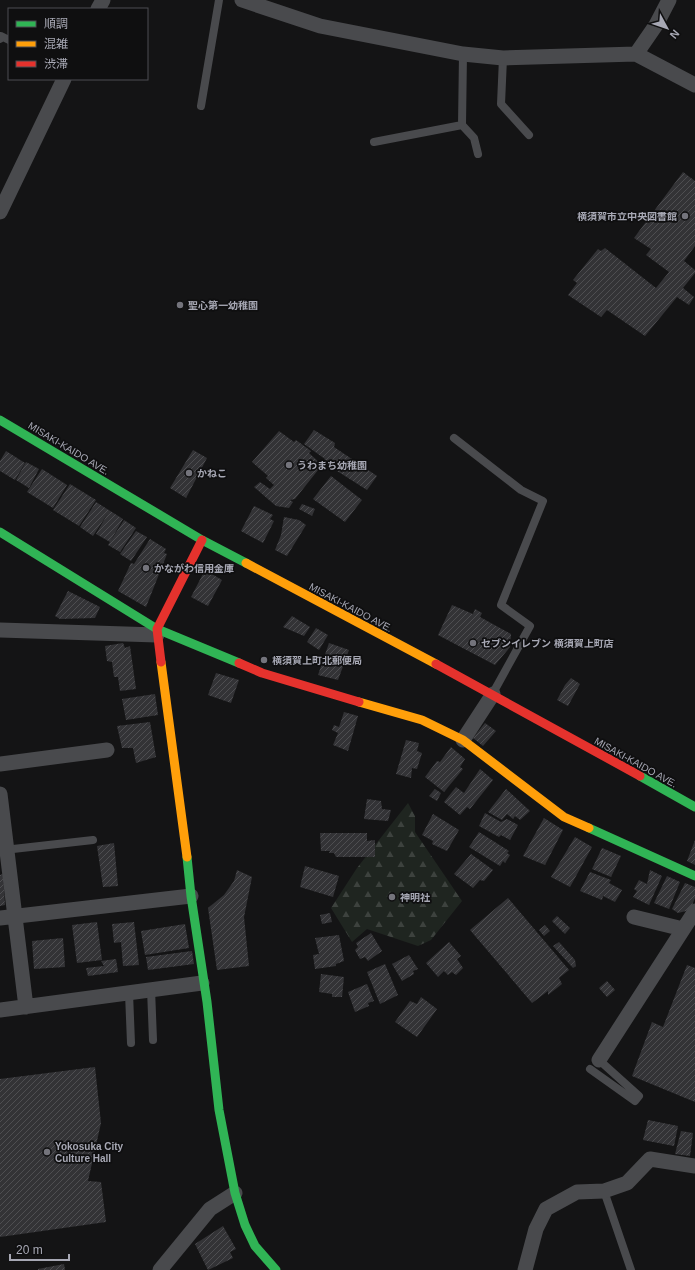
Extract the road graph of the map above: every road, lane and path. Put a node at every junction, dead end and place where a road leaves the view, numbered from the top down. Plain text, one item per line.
1 (219, 0) edge
2 (242, 0) edge
3 (669, 0) edge
4 (0, 39) edge
5 (8, 40) edge
6 (463, 54) junction
7 (636, 54) junction
8 (503, 58) junction
9 (64, 80) edge
10 (695, 85) edge
11 (201, 106) dead end
12 (462, 125) junction
13 (529, 135) dead end
14 (374, 142) dead end
15 (478, 154) dead end
16 (0, 212) edge
17 (0, 420) edge
18 (454, 438) dead end
19 (0, 532) edge
20 (202, 540) junction
21 (0, 630) edge
22 (157, 632) junction
23 (492, 694) junction
24 (463, 740) junction
25 (107, 750) dead end
26 (0, 764) edge
27 (0, 794) edge
28 (695, 808) edge
29 (93, 840) dead end
30 (3, 850) edge
31 (695, 876) edge
32 (191, 896) junction
33 (695, 911) edge
34 (7, 917) edge
35 (634, 917) dead end
36 (683, 929) junction
37 (202, 983) junction
38 (151, 989) junction
39 (129, 993) junction
40 (26, 1007) junction
41 (0, 1010) edge
42 (153, 1040) dead end
43 (130, 1043) dead end
44 (595, 1064) junction
45 (695, 1166) edge
46 (604, 1191) junction
47 (235, 1193) junction
48 (160, 1270) edge
49 (276, 1270) edge
50 (525, 1270) edge
51 (631, 1270) edge

1 - 11 lane
2 - 6 street
3 - 7 street
4 - 5 lane
6 - 8 street
6 - 12 lane
7 - 8 street
7 - 10 street
8 - 13 lane
9 - 16 street
12 - 14 lane
12 - 15 lane
17 - 20 street, MISAKI-KAIDO AVE.
18 - 23 lane
19 - 22 street
20 - 22 street
20 - 23 street, MISAKI-KAIDO AVE.
21 - 22 street
22 - 24 street
22 - 32 street
23 - 24 street
23 - 28 street, MISAKI-KAIDO AVE.
24 - 31 street
25 - 26 street
27 - 30 street
29 - 30 lane
30 - 34 street
32 - 34 street
32 - 37 street
33 - 36 street
34 - 40 street
35 - 36 street
36 - 44 street
37 - 38 street
37 - 47 street
38 - 39 street
38 - 42 lane
39 - 40 street
39 - 43 lane
40 - 41 street
44 - 44 lane
45 - 46 street
46 - 50 street
46 - 51 lane
47 - 48 street
47 - 49 street

